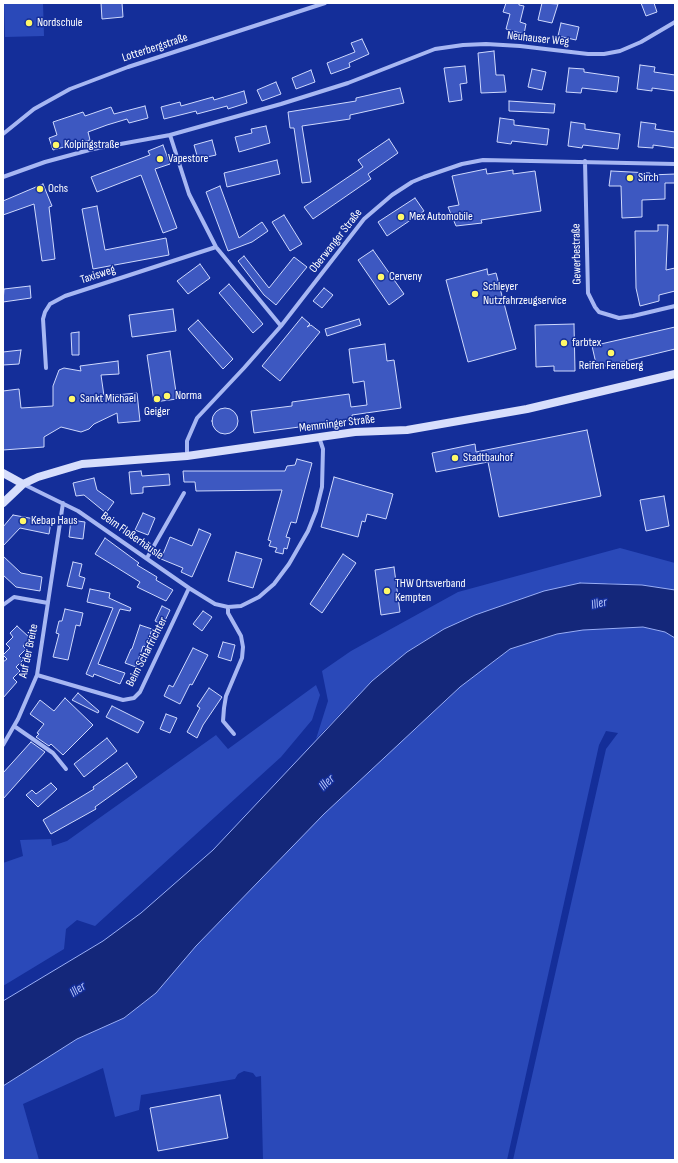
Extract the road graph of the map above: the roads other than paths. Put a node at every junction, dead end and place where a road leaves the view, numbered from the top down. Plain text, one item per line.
1 (324, 3) edge
2 (675, 22) edge
3 (3, 134) edge
4 (170, 135) junction
5 (584, 161) junction
6 (675, 164) edge
7 (3, 177) edge
8 (216, 247) junction
9 (675, 306) edge
10 (281, 326) junction
11 (46, 368) dead end
12 (675, 374) edge
13 (319, 437) junction
14 (187, 456) junction
15 (3, 473) edge
16 (23, 484) junction
17 (184, 493) dead end
18 (3, 503) edge
19 (63, 503) junction
20 (147, 558) junction
21 (189, 588) junction
22 (48, 603) junction
23 (3, 605) edge
24 (228, 608) junction
25 (37, 675) junction
26 (14, 726) junction
27 (234, 734) dead end
28 (3, 745) edge
29 (66, 769) dead end

1 - 3 street, Lotterbergstraße
2 - 4 street, Neuhauser Weg
4 - 7 street
4 - 8 street
5 - 6 street, Oberwanger Straße
5 - 9 street, Gewerbestraße
5 - 10 street, Oberwanger Straße
8 - 10 street
8 - 11 street, Taxisweg
10 - 14 street, Oberwanger Straße
12 - 13 main road, Memminger Straße
13 - 14 main road, Memminger Straße
13 - 24 street
14 - 16 main road, Memminger Straße
15 - 16 main road
16 - 18 main road, Memminger Straße
16 - 19 street, Beim Floßerhäusle
17 - 20 street
19 - 20 street, Beim Floßerhäusle
19 - 22 street, Auf der Breite
20 - 21 street, Beim Floßerhäusle
21 - 24 street, Beim Floßerhäusle
21 - 25 street, Beim Scharfrichter
22 - 23 street
22 - 25 street, Auf der Breite
24 - 27 street
25 - 26 street, Auf der Breite
26 - 28 street, Auf der Breite
26 - 29 street

